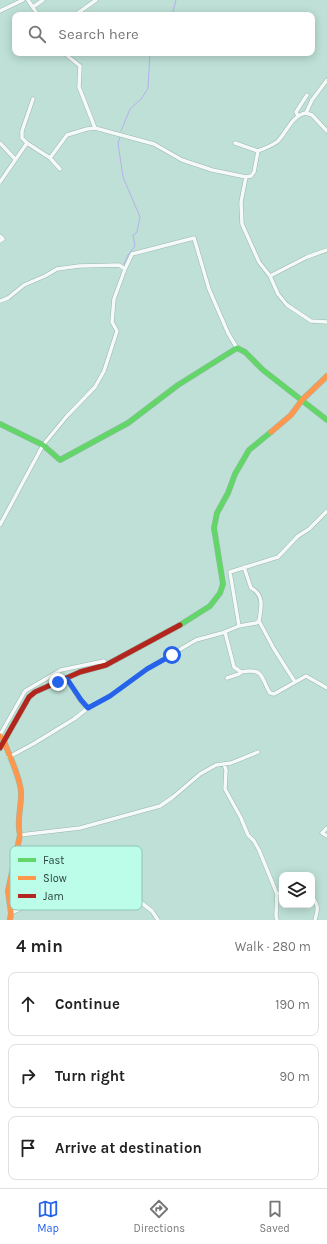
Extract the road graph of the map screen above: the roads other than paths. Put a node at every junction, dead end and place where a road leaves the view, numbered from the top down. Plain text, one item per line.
1 (23, 0) edge
2 (28, 0) edge
3 (43, 0) edge
4 (96, 0) edge
5 (33, 7) junction
6 (0, 11) edge
7 (36, 12) edge
8 (79, 12) edge
9 (68, 56) edge
10 (327, 80) edge
11 (307, 95) dead end
12 (33, 99) dead end
13 (306, 113) junction
14 (298, 116) junction
15 (95, 128) junction
16 (327, 131) edge
17 (0, 143) edge
18 (27, 143) junction
19 (236, 143) dead end
20 (258, 151) junction
21 (50, 158) junction
22 (15, 159) junction
23 (60, 169) dead end
24 (246, 177) junction
25 (0, 182) edge
26 (0, 236) edge
27 (0, 241) edge
28 (327, 250) edge
29 (125, 269) junction
30 (270, 276) junction
31 (0, 301) edge
32 (327, 322) edge
33 (237, 348) junction
34 (327, 376) edge
35 (302, 400) junction
36 (327, 420) edge
37 (0, 424) edge
38 (43, 445) junction
39 (327, 511) edge
40 (0, 525) edge
41 (244, 567) junction
42 (230, 572) junction
43 (222, 574) junction
44 (259, 621) junction
45 (239, 626) junction
46 (225, 632) junction
47 (106, 666) junction
48 (241, 672) junction
49 (228, 678) dead end
50 (67, 679) junction
51 (296, 682) junction
52 (327, 688) edge
53 (88, 708) junction
54 (2, 738) edge
55 (0, 748) edge
56 (258, 752) dead end
57 (9, 757) junction
58 (224, 764) junction
59 (327, 828) edge
60 (20, 835) junction
61 (327, 836) edge
62 (17, 846) edge
63 (10, 881) edge
64 (277, 894) joint
65 (315, 901) edge
66 (142, 903) edge
67 (10, 906) edge
68 (11, 910) edge
69 (18, 910) edge
70 (11, 913) junction
71 (10, 920) edge
72 (158, 920) edge
73 (277, 920) edge
74 (315, 920) edge

1 - 6 street
2 - 5 street
3 - 5 street
4 - 8 street
5 - 7 street
9 - 15 street
10 - 13 street
11 - 14 street
12 - 18 street
13 - 14 street
13 - 16 street
14 - 20 street
15 - 21 street
15 - 24 street
17 - 22 street
18 - 21 street
18 - 22 street
19 - 20 street
20 - 24 street
21 - 23 street
22 - 25 street
24 - 30 street
26 - 27 street
28 - 30 street
29 - 31 street
29 - 33 street
29 - 38 street
30 - 32 street
33 - 35 street
33 - 38 street
34 - 35 street
35 - 36 street
35 - 43 street
37 - 38 street
38 - 40 street
39 - 41 street
41 - 42 street
41 - 44 street
42 - 43 street
42 - 45 street
43 - 47 street
44 - 45 street
44 - 51 street
45 - 46 street
46 - 48 street
46 - 53 street
47 - 50 street
47 - 54 street
48 - 49 street
48 - 51 street
50 - 53 street
50 - 54 street
51 - 52 street
53 - 57 street
54 - 55 street
54 - 57 street
56 - 58 street
57 - 60 street
58 - 60 street
58 - 64 street
59 - 61 street
60 - 62 street
63 - 67 street
64 - 73 street
65 - 74 street
66 - 72 street
68 - 70 street
69 - 70 street
70 - 71 street

